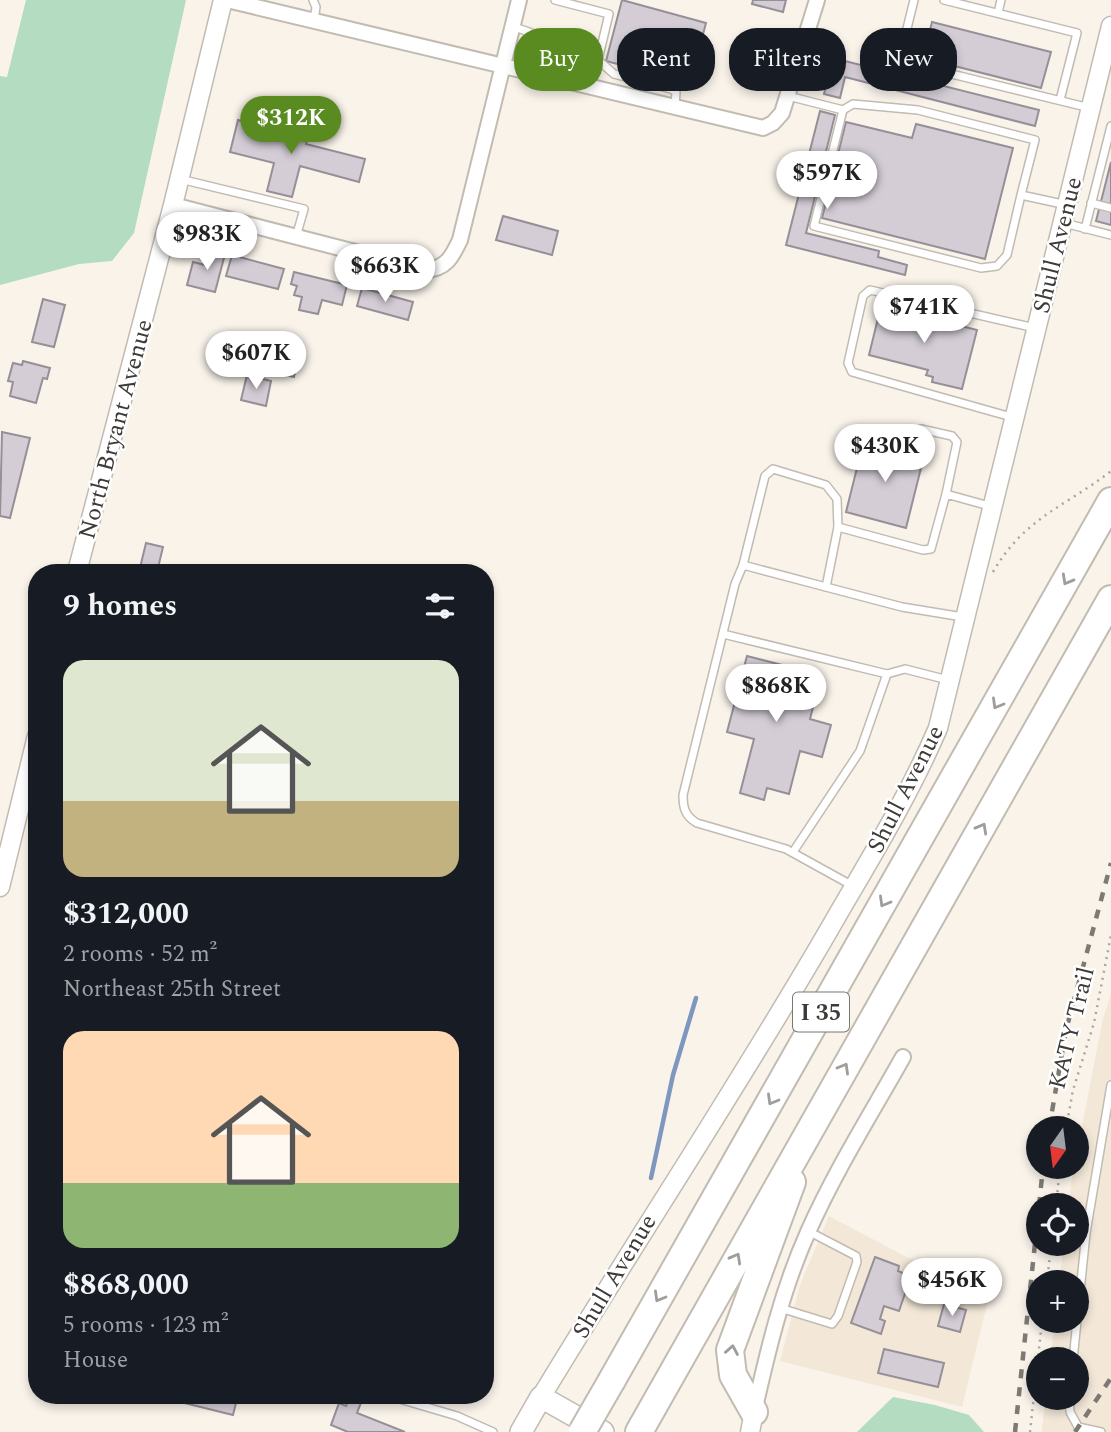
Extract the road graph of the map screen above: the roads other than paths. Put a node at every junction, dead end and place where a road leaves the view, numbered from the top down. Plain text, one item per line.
1 (225, 0) edge
2 (313, 0) edge
3 (519, 0) edge
4 (555, 0) edge
5 (817, 0) edge
6 (914, 0) edge
7 (944, 0) edge
8 (1001, 0) edge
9 (998, 13) junction
10 (314, 20) junction
11 (512, 26) junction
12 (1111, 26) edge
13 (519, 28) edge
14 (603, 39) edge
15 (603, 64) edge
16 (503, 65) junction
17 (1104, 81) edge
18 (788, 96) junction
19 (1060, 100) junction
20 (674, 108) junction
21 (1091, 108) junction
22 (843, 110) junction
23 (1111, 126) edge
24 (180, 178) junction
25 (1021, 195) junction
26 (1091, 203) junction
27 (173, 205) junction
28 (1111, 208) edge
29 (1065, 214) junction
30 (1085, 229) junction
31 (1111, 235) edge
32 (296, 237) junction
33 (1037, 329) junction
34 (1015, 419) junction
35 (921, 429) dead end
36 (1111, 487) edge
37 (946, 494) junction
38 (994, 507) junction
39 (1106, 511) edge
40 (838, 527) junction
41 (79, 564) edge
42 (743, 565) junction
43 (826, 587) junction
44 (1111, 599) edge
45 (967, 618) junction
46 (723, 634) junction
47 (887, 674) junction
48 (952, 681) junction
49 (28, 773) edge
50 (793, 852) junction
51 (0, 887) edge
52 (853, 887) junction
53 (903, 1057) dead end
54 (1111, 1085) edge
55 (810, 1128) junction
56 (808, 1231) junction
57 (779, 1308) junction
58 (1074, 1347) edge
59 (541, 1397) junction
60 (416, 1404) edge
61 (1070, 1410) edge
62 (752, 1422) edge
63 (1080, 1429) edge
64 (493, 1432) edge
65 (521, 1432) edge
66 (582, 1432) edge
67 (603, 1432) edge
68 (639, 1432) edge
69 (1101, 1432) edge

1 - 10 street
1 - 24 street, North Bryant Avenue
2 - 10 lane
3 - 11 street
4 - 14 lane
5 - 18 street
6 - 19 lane
7 - 9 lane
8 - 9 lane
9 - 19 lane
10 - 16 street
11 - 13 lane
11 - 16 street
12 - 17 street, Shull Avenue
15 - 20 lane
16 - 20 street
16 - 32 street
17 - 21 street, Shull Avenue
18 - 20 street
18 - 22 lane
19 - 21 lane
21 - 29 street, Shull Avenue
22 - 25 lane
22 - 25 lane
23 - 26 lane
24 - 27 street, North Bryant Avenue
24 - 32 lane
25 - 29 lane
26 - 28 lane
26 - 30 lane
27 - 32 street
27 - 41 street, North Bryant Avenue
29 - 30 lane
29 - 33 street, Shull Avenue
30 - 31 lane
33 - 34 street, Shull Avenue
33 - 34 lane
34 - 38 street, Shull Avenue
35 - 37 lane
36 - 39 highway
37 - 38 lane
37 - 40 lane
38 - 45 street, Shull Avenue
39 -> 66 highway, I 35, bridge
40 - 42 lane
40 - 43 lane
42 - 43 lane
42 - 46 lane
43 - 45 lane
55 -> 44 highway, I 35
45 - 48 street, Shull Avenue
46 - 47 lane
46 - 50 lane
47 - 48 lane
47 - 50 lane
48 - 52 street, Shull Avenue
49 - 51 street
50 - 52 lane
52 - 59 street, Shull Avenue
53 - 56 street
54 - 58 lane
62 -> 55 highway
68 -> 55 highway, I 35
56 - 57 street
56 - 57 lane
57 - 62 street
59 - 65 main road
59 - 67 main road
60 - 64 lane
61 - 63 lane
63 - 69 lane

